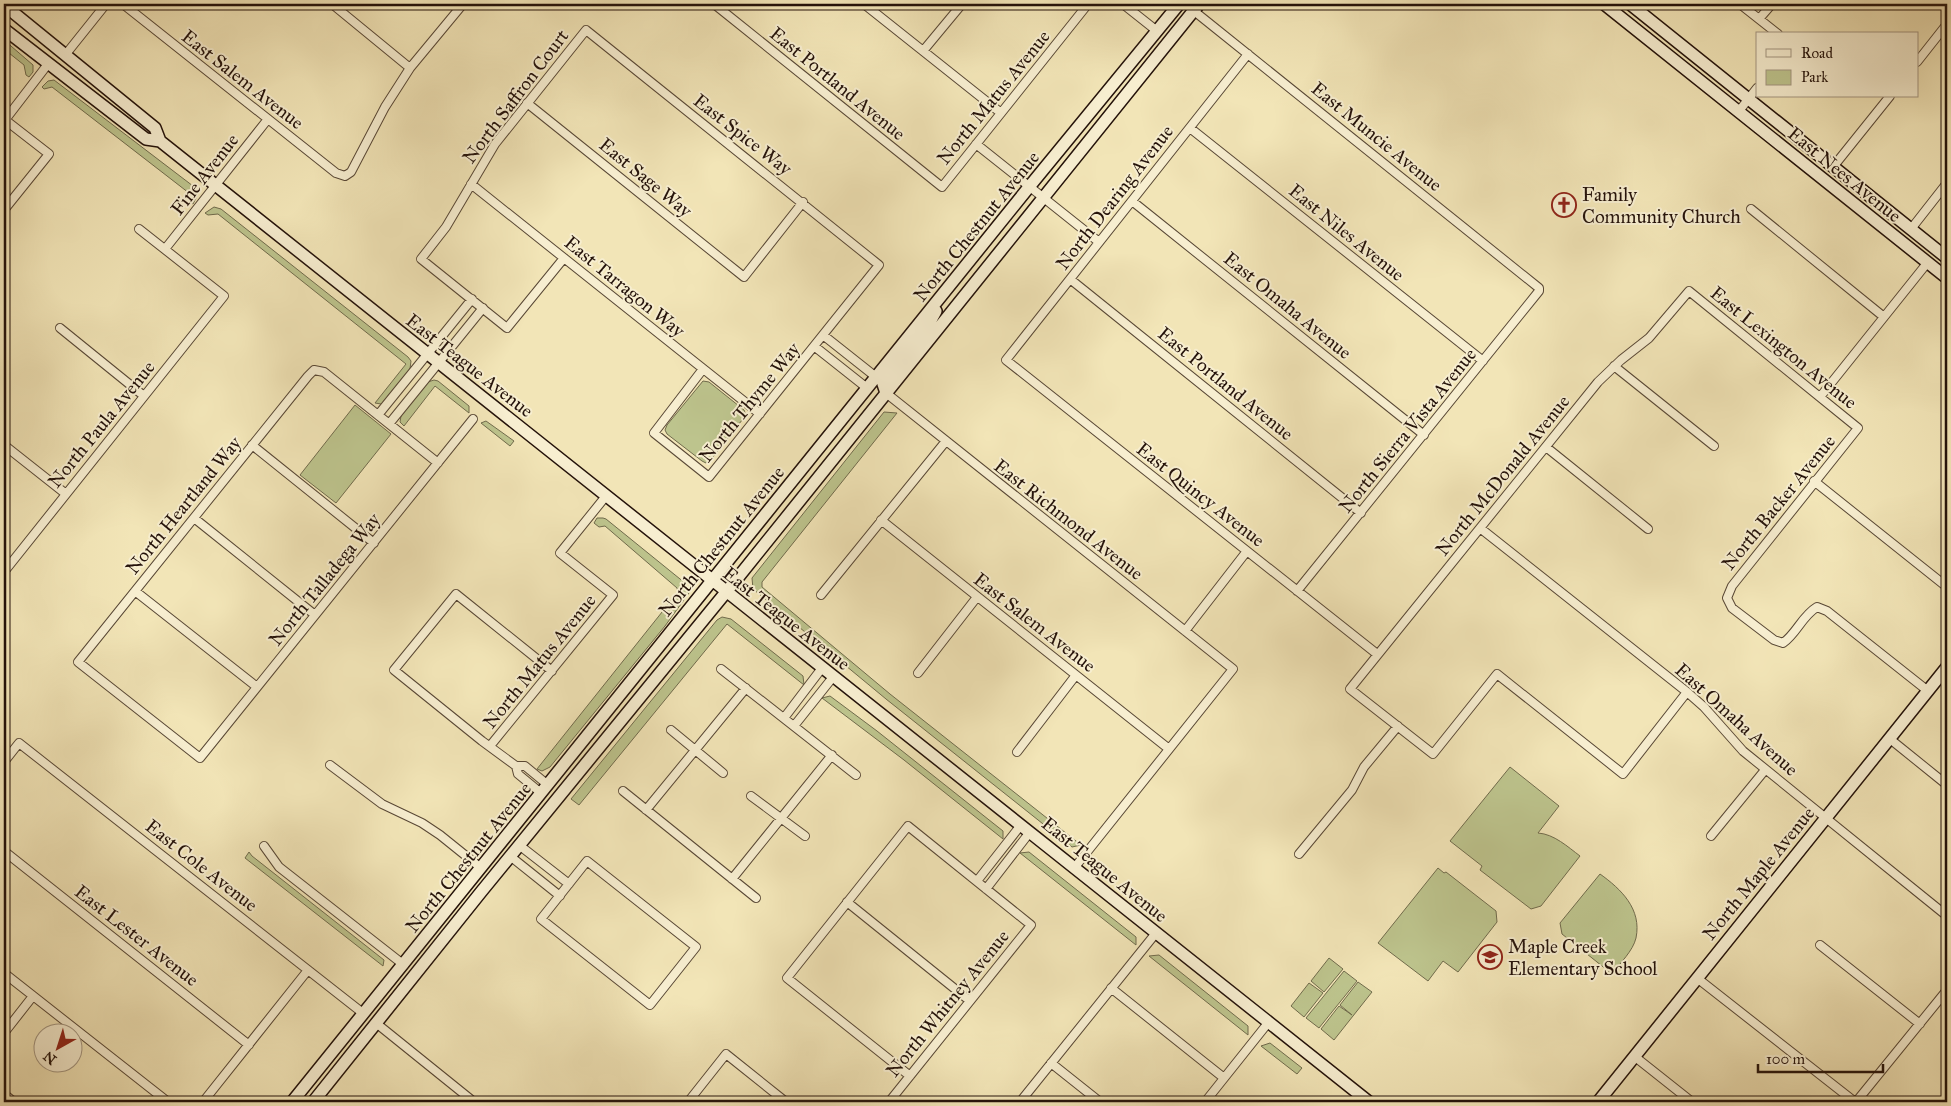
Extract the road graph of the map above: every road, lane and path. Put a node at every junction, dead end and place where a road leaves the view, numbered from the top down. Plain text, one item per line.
1 (106, 4) edge
2 (123, 4) edge
3 (332, 4) edge
4 (463, 4) edge
5 (714, 4) edge
6 (864, 4) edge
7 (962, 4) edge
8 (1088, 4) edge
9 (1123, 4) edge
10 (1179, 4) edge
11 (1604, 4) edge
12 (1630, 4) edge
13 (1740, 4) edge
14 (1772, 4) edge
15 (4, 5) edge
16 (1195, 6) edge
17 (1759, 19) junction
18 (1947, 24) edge
19 (4, 29) edge
20 (586, 30) joint
21 (1157, 31) junction
22 (1775, 32) edge
23 (923, 51) junction
24 (66, 54) junction
25 (1248, 54) junction
26 (1918, 61) edge
27 (48, 64) junction
28 (410, 68) junction
29 (1756, 89) edge
30 (1888, 98) edge
31 (1749, 99) junction
32 (527, 103) junction
33 (1739, 112) junction
34 (1001, 113) junction
35 (4, 119) edge
36 (268, 119) junction
37 (1190, 128) junction
38 (160, 141) junction
39 (976, 144) junction
40 (1833, 166) junction
41 (1947, 183) edge
42 (470, 184) junction
43 (216, 186) junction
44 (942, 187) joint
45 (1029, 187) junction
46 (1044, 198) junction
47 (1132, 201) junction
48 (803, 202) junction
49 (1751, 209) dead end
50 (4, 210) edge
51 (139, 229) dead end
52 (1911, 229) junction
53 (1099, 242) junction
54 (165, 249) junction
55 (564, 258) junction
56 (1947, 258) edge
57 (1928, 262) junction
58 (879, 265) joint
59 (1947, 268) edge
60 (1947, 278) edge
61 (1070, 279) junction
62 (952, 283) junction
63 (1540, 288) joint
64 (1689, 291) joint
65 (472, 299) junction
66 (483, 308) junction
67 (1884, 316) junction
68 (60, 328) dead end
69 (449, 328) junction
70 (460, 336) junction
71 (823, 336) junction
72 (814, 346) junction
73 (428, 354) junction
74 (854, 360) junction
75 (1006, 360) joint
76 (1483, 361) junction
77 (438, 363) junction
78 (1614, 366) junction
79 (703, 370) junction
80 (845, 371) junction
81 (876, 378) junction
82 (402, 386) junction
83 (867, 388) junction
84 (886, 394) junction
85 (412, 395) junction
86 (144, 396) junction
87 (1820, 397) junction
88 (760, 414) junction
89 (378, 415) junction
90 (473, 420) dead end
91 (389, 424) junction
92 (1858, 428) joint
93 (1424, 435) junction
94 (946, 441) junction
95 (252, 445) junction
96 (4, 446) edge
97 (1546, 446) junction
98 (1714, 446) dead end
99 (438, 463) junction
100 (1814, 481) junction
101 (66, 494) junction
102 (606, 496) junction
103 (1361, 513) junction
104 (194, 518) junction
105 (881, 520) junction
106 (1480, 528) junction
107 (1648, 529) dead end
108 (374, 543) junction
109 (1247, 551) junction
110 (4, 572) edge
111 (712, 581) junction
112 (1947, 586) edge
113 (135, 591) junction
114 (1298, 591) junction
115 (726, 592) junction
116 (821, 595) dead end
117 (977, 596) junction
118 (315, 615) junction
119 (1185, 631) junction
120 (1377, 654) junction
121 (1947, 667) edge
122 (822, 668) junction
123 (721, 669) dead end
124 (552, 671) junction
125 (918, 673) dead end
126 (1076, 675) junction
127 (833, 677) junction
128 (257, 687) junction
129 (746, 688) junction
130 (1928, 691) junction
131 (1687, 692) junction
132 (799, 698) junction
133 (810, 706) junction
134 (784, 718) junction
135 (794, 726) junction
136 (1398, 726) junction
137 (671, 730) dead end
138 (1890, 739) junction
139 (490, 746) junction
140 (1169, 749) junction
141 (695, 750) junction
142 (1017, 752) dead end
143 (832, 755) junction
144 (200, 758) joint
145 (4, 762) edge
146 (330, 765) dead end
147 (1766, 770) junction
148 (723, 773) dead end
149 (856, 775) dead end
150 (1947, 785) edge
151 (544, 789) junction
152 (623, 792) dead end
153 (751, 796) dead end
154 (646, 810) junction
155 (781, 818) junction
156 (1826, 818) junction
157 (1026, 828) junction
158 (805, 836) dead end
159 (1711, 836) dead end
160 (519, 845) junction
161 (264, 846) dead end
162 (4, 851) edge
163 (1299, 854) dead end
164 (510, 856) junction
165 (1075, 867) junction
166 (481, 868) junction
167 (549, 869) junction
168 (732, 879) junction
169 (540, 880) junction
170 (977, 881) junction
171 (569, 884) junction
172 (986, 889) junction
173 (560, 896) junction
174 (756, 898) dead end
175 (848, 902) junction
176 (1947, 916) edge
177 (1156, 932) junction
178 (1820, 945) dead end
179 (404, 965) junction
180 (308, 970) junction
181 (4, 973) edge
182 (1697, 978) junction
183 (1111, 988) junction
184 (1947, 990) edge
185 (33, 996) junction
186 (970, 1002) junction
187 (364, 1014) junction
188 (376, 1023) junction
189 (1268, 1023) junction
190 (1920, 1024) junction
191 (4, 1034) edge
192 (249, 1045) junction
193 (1634, 1056) junction
194 (1051, 1063) junction
195 (910, 1076) junction
196 (1224, 1078) junction
197 (4, 1094) edge
198 (317, 1101) edge
199 (14, 1102) edge
200 (168, 1102) edge
201 (203, 1102) edge
202 (292, 1102) edge
203 (474, 1102) edge
204 (688, 1102) edge
205 (786, 1102) edge
206 (889, 1102) edge
207 (1020, 1102) edge
208 (1100, 1102) edge
209 (1204, 1102) edge
210 (1369, 1102) edge
211 (1598, 1102) edge
212 (1692, 1102) edge
213 (1856, 1102) edge

1 - 24 street
2 - 36 street, East Salem Avenue
3 - 28 street
4 - 28 street
5 - 44 street, East Portland Avenue
6 - 23 street
7 - 23 street
8 - 34 street, North Matus Avenue
9 - 21 street
10 - 21 main road, North Chestnut Avenue
11 - 33 main road, East Nees Avenue
12 - 31 main road, East Nees Avenue
13 - 17 street
14 - 17 street
15 - 24 main road, East Teague Avenue
16 - 25 street, East Muncie Avenue
16 - 46 main road, North Chestnut Avenue
17 - 22 street
18 - 26 street
19 - 27 main road, East Teague Avenue
20 - 32 street, North Saffron Court
20 - 48 street, East Spice Way
21 - 45 main road, North Chestnut Avenue
23 - 34 street
24 - 38 main road, East Teague Avenue
25 - 37 street, North Dearing Avenue
25 - 63 street, East Muncie Avenue
27 - 35 street
27 - 38 main road, East Teague Avenue
28 - 36 street, East Salem Avenue
29 - 31 street
30 - 40 street
31 - 33 street
31 - 40 main road, East Nees Avenue
32 - 42 street, North Saffron Court
32 - 48 street, East Sage Way
33 - 57 main road, East Nees Avenue
34 - 39 street, North Matus Avenue
35 - 50 street
36 - 43 street, Fine Avenue
37 - 47 street, North Dearing Avenue
37 - 76 street, East Niles Avenue
38 - 43 main road, East Teague Avenue
39 - 44 street, North Matus Avenue
39 - 45 street
40 - 52 main road, East Nees Avenue
41 - 52 street
42 - 55 street, East Tarragon Way
42 - 65 street, North Saffron Court
43 - 54 street, Fine Avenue
43 - 73 main road, East Teague Avenue
45 - 46 street
45 - 62 main road, North Chestnut Avenue
46 - 53 street
46 - 84 main road, North Chestnut Avenue
47 - 53 street, North Dearing Avenue
47 - 93 street, East Omaha Avenue
48 - 58 street, East Spice Way
49 - 67 street
51 - 54 street
52 - 56 main road, East Nees Avenue
53 - 61 street, North Dearing Avenue
54 - 86 street, North Paula Avenue
55 - 66 street
55 - 79 street, East Tarragon Way
57 - 59 main road
57 - 60 main road, East Nees Avenue
57 - 67 street
58 - 71 street, North Thyme Way
61 - 75 street, North Dearing Avenue
61 - 103 street, East Portland Avenue
62 - 81 main road, North Chestnut Avenue
62 - 84 main road
63 - 76 street, North Sierra Vista Avenue
64 - 78 street, North McDonald Avenue
64 - 87 street, East Lexington Avenue
65 - 66 street
65 - 69 street
66 - 70 street
67 - 87 street
68 - 86 street
69 - 70 street
69 - 73 street
70 - 77 street
71 - 72 street, North Thyme Way
71 - 74 street, North Thyme Way
72 - 80 street, North Thyme Way
72 - 88 street, North Thyme Way
73 - 77 main road, East Teague Avenue
73 - 82 street
74 - 80 street
74 - 81 street, North Thyme Way
75 - 109 street, East Quincy Avenue
76 - 93 street, North Sierra Vista Avenue
77 - 85 street
77 - 102 main road, East Teague Avenue
78 - 97 street, North McDonald Avenue
78 - 98 street
79 - 88 street, East Tarragon Way
79 - 88 street, North Thyme Way
80 - 83 street, North Thyme Way
81 - 83 main road, North Chestnut Avenue
82 - 85 street
82 - 89 street
83 - 111 main road, North Chestnut Avenue
84 - 94 street, East Richmond Avenue
84 - 115 main road, North Chestnut Avenue
85 - 91 street
86 - 101 street, North Paula Avenue
87 - 92 street, East Lexington Avenue
89 - 91 street
89 - 95 street, North Heartland Way
90 - 99 street, North Talladega Way
91 - 99 street
92 - 100 street, North Backer Avenue
93 - 103 street, North Sierra Vista Avenue
94 - 105 street
94 - 119 street, East Richmond Avenue
95 - 104 street, North Heartland Way
95 - 108 street
96 - 101 street
97 - 106 street, North McDonald Avenue
97 - 107 street
99 - 108 street, North Talladega Way
100 - 112 street
100 - 130 street, North Backer Avenue
101 - 110 street, North Paula Avenue
102 - 111 main road, East Teague Avenue
102 - 124 street, North Matus Avenue
103 - 114 street, North Sierra Vista Avenue
104 - 113 street, North Heartland Way
104 - 118 street
105 - 116 street
105 - 117 street, East Salem Avenue
106 - 120 street, North McDonald Avenue
106 - 131 street, East Omaha Avenue
108 - 118 street, North Talladega Way
109 - 114 street, East Quincy Avenue
109 - 119 street
111 - 115 main road, East Teague Avenue
111 - 151 main road, North Chestnut Avenue
113 - 128 street
113 - 144 street, North Heartland Way
114 - 120 street, East Quincy Avenue
115 - 122 main road, East Teague Avenue
115 - 160 main road, North Chestnut Avenue
117 - 125 street
117 - 126 street, East Salem Avenue
118 - 128 street, North Talladega Way
119 - 140 street, East Richmond Avenue
120 - 136 street, North McDonald Avenue
121 - 130 main road, North Maple Avenue
122 - 127 main road, East Teague Avenue
122 - 132 street
123 - 129 street
124 - 139 street, North Matus Avenue
124 - 139 street
126 - 140 street, East Salem Avenue
126 - 142 street
127 - 133 street
127 - 157 main road, East Teague Avenue
128 - 144 street, North Talladega Way
129 - 134 street
129 - 141 street
130 - 138 main road, North Maple Avenue
131 - 136 street
131 - 147 street, East Omaha Avenue
132 - 133 street
132 - 134 street
133 - 135 street
134 - 135 street
135 - 143 street
136 - 163 street
137 - 141 street
138 - 150 street
138 - 156 main road, North Maple Avenue
139 - 151 street
140 - 165 street
141 - 148 street
141 - 154 street
143 - 149 street
143 - 155 street
145 - 180 street, East Cole Avenue
146 - 166 street
147 - 156 street, East Omaha Avenue
147 - 159 street
151 - 164 main road
151 - 166 main road, North Chestnut Avenue
152 - 154 street
153 - 155 street
154 - 168 street
155 - 158 street
155 - 168 street
156 - 176 street, East Omaha Avenue
156 - 182 main road, North Maple Avenue
157 - 165 main road, East Teague Avenue
157 - 170 street
157 - 172 street
160 - 164 main road, North Chestnut Avenue
160 - 167 street
161 - 179 street
162 - 192 street, East Lester Avenue
164 - 169 street
164 - 188 main road, North Chestnut Avenue
165 - 177 main road, East Teague Avenue
166 - 179 main road, North Chestnut Avenue
167 - 169 street
167 - 171 street
168 - 174 street
169 - 173 street
170 - 172 street
170 - 175 street
171 - 173 street
171 - 173 street
172 - 186 street, North Whitney Avenue
175 - 186 street
175 - 195 street
177 - 183 street
177 - 189 main road, East Teague Avenue
178 - 190 street
179 - 187 main road, North Chestnut Avenue
179 - 188 main road
180 - 187 street, East Cole Avenue
180 - 192 street
181 - 185 street
182 - 193 main road, North Maple Avenue
182 - 213 street
183 - 194 street
183 - 196 street
184 - 190 street
185 - 191 street
185 - 200 street
186 - 195 street, North Whitney Avenue
187 - 198 main road
187 - 202 main road, North Chestnut Avenue
188 - 198 main road, North Chestnut Avenue
188 - 203 street
189 - 196 street
189 - 210 main road, East Teague Avenue
190 - 213 street
192 - 201 street
193 - 211 main road, North Maple Avenue
193 - 212 street
194 - 207 street
194 - 208 street
195 - 206 street, North Whitney Avenue
196 - 209 street
197 - 199 street
204 - 205 street

